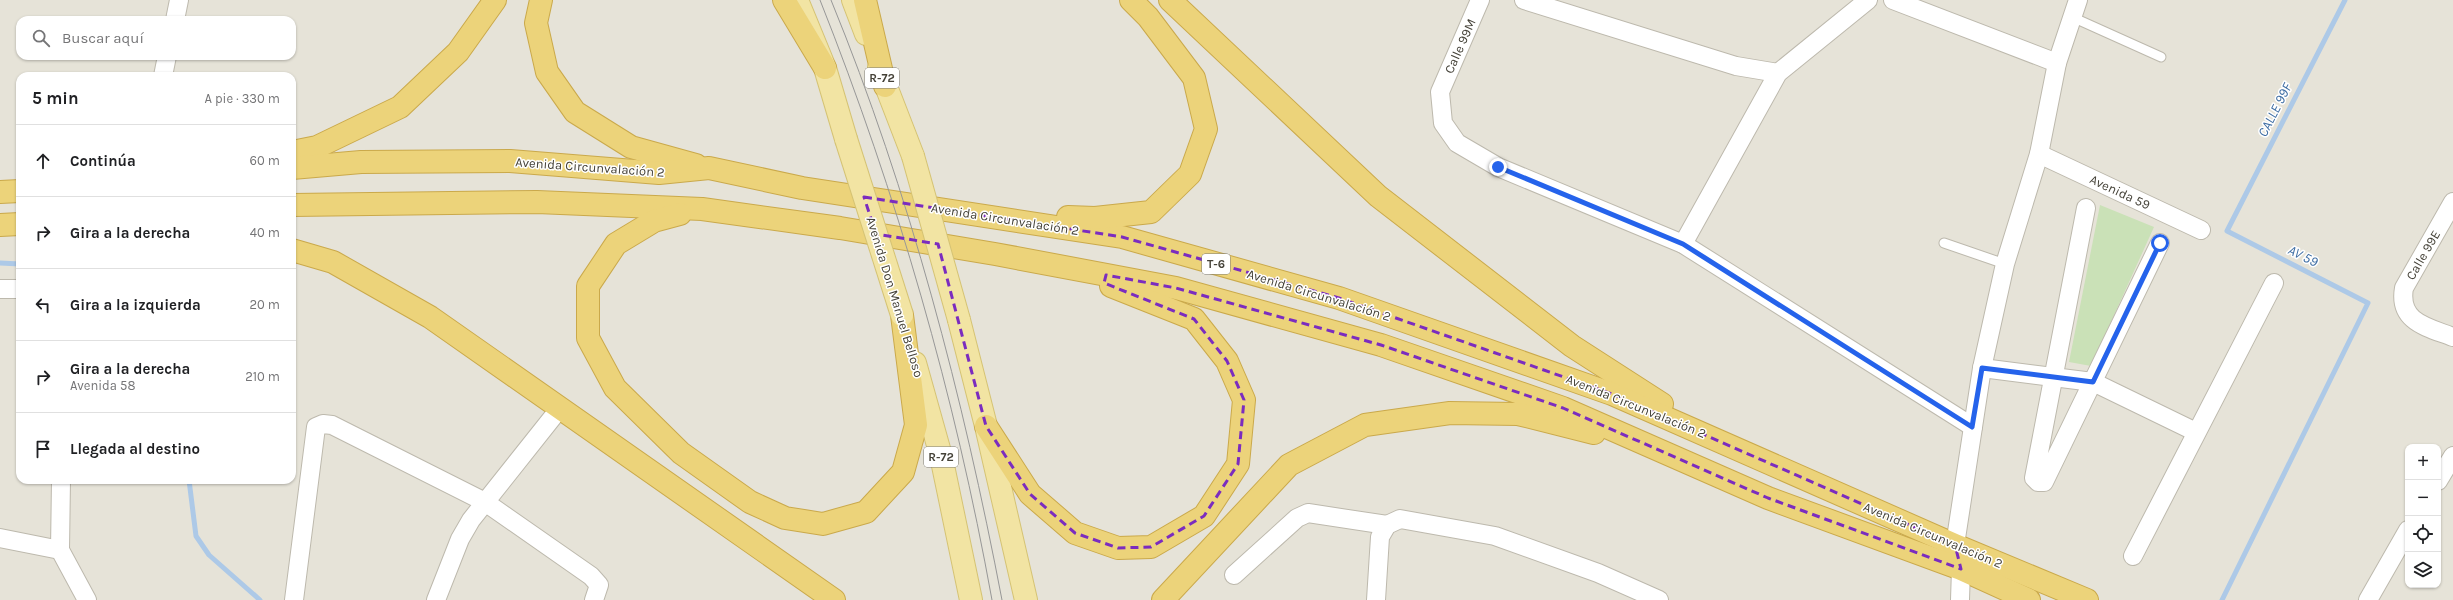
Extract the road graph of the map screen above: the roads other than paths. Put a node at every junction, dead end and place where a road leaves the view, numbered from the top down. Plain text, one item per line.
1 (180, 0) edge
2 (495, 0) edge
3 (541, 0) edge
4 (784, 0) edge
5 (797, 0) edge
6 (853, 0) edge
7 (865, 0) edge
8 (1131, 0) edge
9 (1170, 0) edge
10 (1480, 0) edge
11 (1524, 0) edge
12 (1868, 0) edge
13 (1893, 0) edge
14 (2075, 8) edge
15 (176, 16) edge
16 (2161, 57) dead end
17 (167, 60) edge
18 (2056, 63) junction
19 (825, 68) junction
20 (164, 72) edge
21 (1778, 73) junction
22 (885, 86) junction
23 (296, 151) edge
24 (2039, 154) junction
25 (296, 168) edge
26 (709, 168) junction
27 (16, 191) edge
28 (0, 192) edge
29 (2453, 202) edge
30 (296, 205) edge
31 (2086, 208) dead end
32 (702, 209) junction
33 (951, 210) junction
34 (16, 224) edge
35 (0, 226) edge
36 (2201, 230) dead end
37 (1944, 243) dead end
38 (2160, 243) dead end
39 (1683, 244) junction
40 (296, 251) edge
41 (2005, 264) junction
42 (1065, 267) junction
43 (2274, 283) dead end
44 (0, 289) edge
45 (16, 289) edge
46 (902, 315) junction
47 (2453, 337) edge
48 (1982, 368) junction
49 (2054, 377) junction
50 (2093, 382) junction
51 (560, 408) junction
52 (986, 426) junction
53 (1972, 427) junction
54 (2196, 432) junction
55 (1718, 440) junction
56 (1651, 447) junction
57 (2453, 456) edge
58 (2439, 480) edge
59 (61, 484) edge
60 (485, 502) junction
61 (1387, 525) junction
62 (2405, 535) edge
63 (0, 538) edge
64 (1955, 545) junction
65 (60, 550) junction
66 (2133, 556) dead end
67 (1961, 569) junction
68 (1234, 575) dead end
69 (87, 600) edge
70 (294, 600) edge
71 (436, 600) edge
72 (594, 600) edge
73 (834, 600) edge
74 (971, 600) edge
75 (1026, 600) edge
76 (1163, 600) edge
77 (1376, 600) edge
78 (1659, 600) edge
79 (1960, 600) edge
80 (2027, 600) edge
81 (2087, 600) edge
82 (2368, 600) edge

1 - 15 street
2 - 23 highway
3 - 26 highway
4 - 19 highway
5 - 19 main road, Avenida Don Manuel Belloso / R-72
6 - 22 main road, R-72
7 - 22 highway
8 - 33 highway
9 - 55 highway
10 - 39 street, Calle 99M
11 - 21 street
12 - 21 street
13 - 18 street
14 - 16 lane
14 - 18 street
17 - 20 street
18 - 24 street
19 - 46 main road, Avenida Don Manuel Belloso / R-72, bridge
21 - 39 street
22 - 52 main road, R-72, bridge
24 - 36 street, Avenida 59
24 - 41 street
25 - 26 highway, Avenida Circunvalación 2 / T-6
26 - 33 highway, Avenida Circunvalación 2 / T-6
27 - 28 highway
29 - 47 street, Calle 99E
30 - 32 highway, Avenida Circunvalación 2
31 - 49 street
32 - 42 highway, Avenida Circunvalación 2
32 - 46 highway
33 - 55 highway, Avenida Circunvalación 2 / T-6
34 - 35 highway
37 - 41 lane
38 - 50 street
39 - 53 street
40 - 51 highway
41 - 48 street
42 - 52 highway
42 - 56 highway, Avenida Circunvalación 2
43 - 54 street
44 - 45 street
46 - 74 main road, Avenida Don Manuel Belloso / R-72
48 - 49 street
48 - 53 street
49 - 50 street
49 - 50 street
50 - 54 street
51 - 60 street
51 - 73 highway
52 - 75 main road, R-72
53 - 64 street
54 - 66 street
55 - 64 highway, Avenida Circunvalación 2 / T-6
56 - 67 highway, Avenida Circunvalación 2
56 - 76 highway
57 - 58 street
59 - 65 street
60 - 70 street
60 - 71 street
60 - 72 street
61 - 68 street
61 - 77 street
61 - 78 street
62 - 82 street
63 - 65 street
64 - 67 street
64 - 81 highway, Avenida Circunvalación 2 / T-6
65 - 69 street
67 - 79 street
67 - 80 highway, Avenida Circunvalación 2

